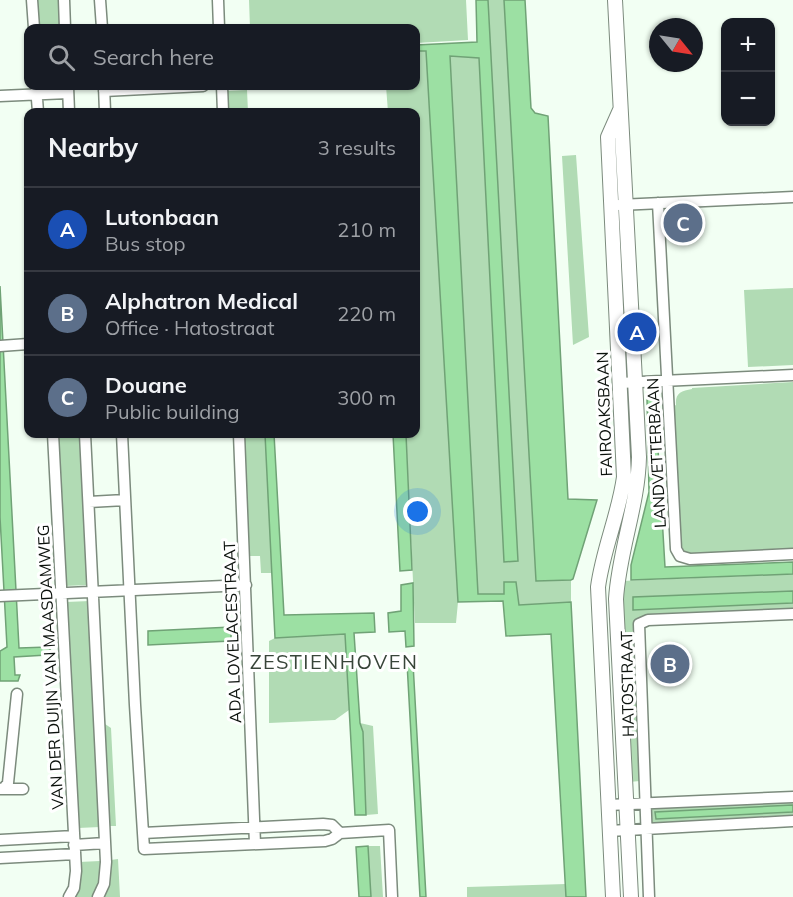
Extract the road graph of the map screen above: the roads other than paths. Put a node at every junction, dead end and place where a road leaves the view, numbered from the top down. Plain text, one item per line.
1 (32, 0) edge
2 (64, 0) edge
3 (100, 0) edge
4 (218, 0) edge
5 (615, 0) edge
6 (34, 24) edge
7 (65, 24) edge
8 (102, 24) edge
9 (219, 24) edge
10 (37, 90) edge
11 (68, 90) edge
12 (104, 90) edge
13 (222, 90) edge
14 (0, 96) edge
15 (38, 108) edge
16 (69, 108) edge
17 (105, 108) edge
18 (223, 108) edge
19 (621, 108) junction
20 (793, 197) edge
21 (658, 203) junction
22 (626, 205) junction
23 (611, 206) junction
24 (24, 344) edge
25 (4, 346) edge
26 (793, 375) edge
27 (668, 381) junction
28 (634, 382) junction
29 (619, 383) junction
30 (53, 438) edge
31 (86, 438) edge
32 (122, 438) edge
33 (239, 438) edge
34 (125, 500) junction
35 (89, 502) junction
36 (793, 554) edge
37 (246, 585) junction
38 (129, 591) junction
39 (93, 592) junction
40 (63, 594) junction
41 (0, 596) edge
42 (793, 614) edge
43 (17, 693) dead end
44 (1, 789) edge
45 (23, 789) dead end
46 (793, 797) edge
47 (645, 803) junction
48 (626, 804) junction
49 (608, 805) junction
50 (793, 821) edge
51 (254, 829) junction
52 (627, 830) junction
53 (646, 830) junction
54 (609, 831) junction
55 (143, 833) junction
56 (340, 833) junction
57 (0, 840) edge
58 (105, 843) junction
59 (255, 844) junction
60 (74, 845) junction
61 (0, 858) edge
62 (69, 897) edge
63 (98, 897) edge
64 (392, 897) edge
65 (613, 897) edge
66 (631, 897) edge
67 (649, 897) edge

1 - 6 street
2 - 7 street
3 - 8 street
4 - 9 street
5 - 19 main road, FAIROAKSBAAN
10 - 14 street
10 - 15 street
11 - 16 street
12 - 17 street
13 - 18 street
19 - 22 main road, FAIROAKSBAAN
19 - 23 main road, FAIROAKSBAAN
20 - 21 street
21 - 22 street
21 - 27 street, LANDVETTERBAAN
22 - 23 street
22 - 28 main road, FAIROAKSBAAN
23 - 29 main road, FAIROAKSBAAN
24 - 25 street
26 - 27 street
27 - 28 street
27 - 36 street, LANDVETTERBAAN
28 - 29 street
28 - 48 main road, FAIROAKSBAAN
29 - 49 main road, FAIROAKSBAAN
30 - 40 street, VAN DER DUIJN VAN MAASDAMWEG
31 - 35 street
32 - 34 street
33 - 37 street, ADA LOVELACESTRAAT
34 - 35 street
34 - 38 street
35 - 39 street
37 - 38 street
37 - 51 street, ADA LOVELACESTRAAT
38 - 39 street
38 - 55 street
39 - 40 street
39 - 58 street
40 - 41 street
40 - 60 street, VAN DER DUIJN VAN MAASDAMWEG
42 - 47 street, HATOSTRAAT
43 - 44 street
44 - 45 street
46 - 47 street
47 - 48 street
47 - 53 street, HATOSTRAAT
48 - 49 street
48 - 52 main road, FAIROAKSBAAN
49 - 54 main road, FAIROAKSBAAN
50 - 53 street
51 - 55 street
51 - 56 street
51 - 59 street, ADA LOVELACESTRAAT
52 - 53 street
52 - 54 street
52 - 66 main road, FAIROAKSBAAN
53 - 67 street, HATOSTRAAT
54 - 65 main road, FAIROAKSBAAN
55 - 59 street
56 - 59 street
56 - 64 street
57 - 60 street
58 - 60 street
58 - 63 street
60 - 61 street
60 - 62 street, VAN DER DUIJN VAN MAASDAMWEG

